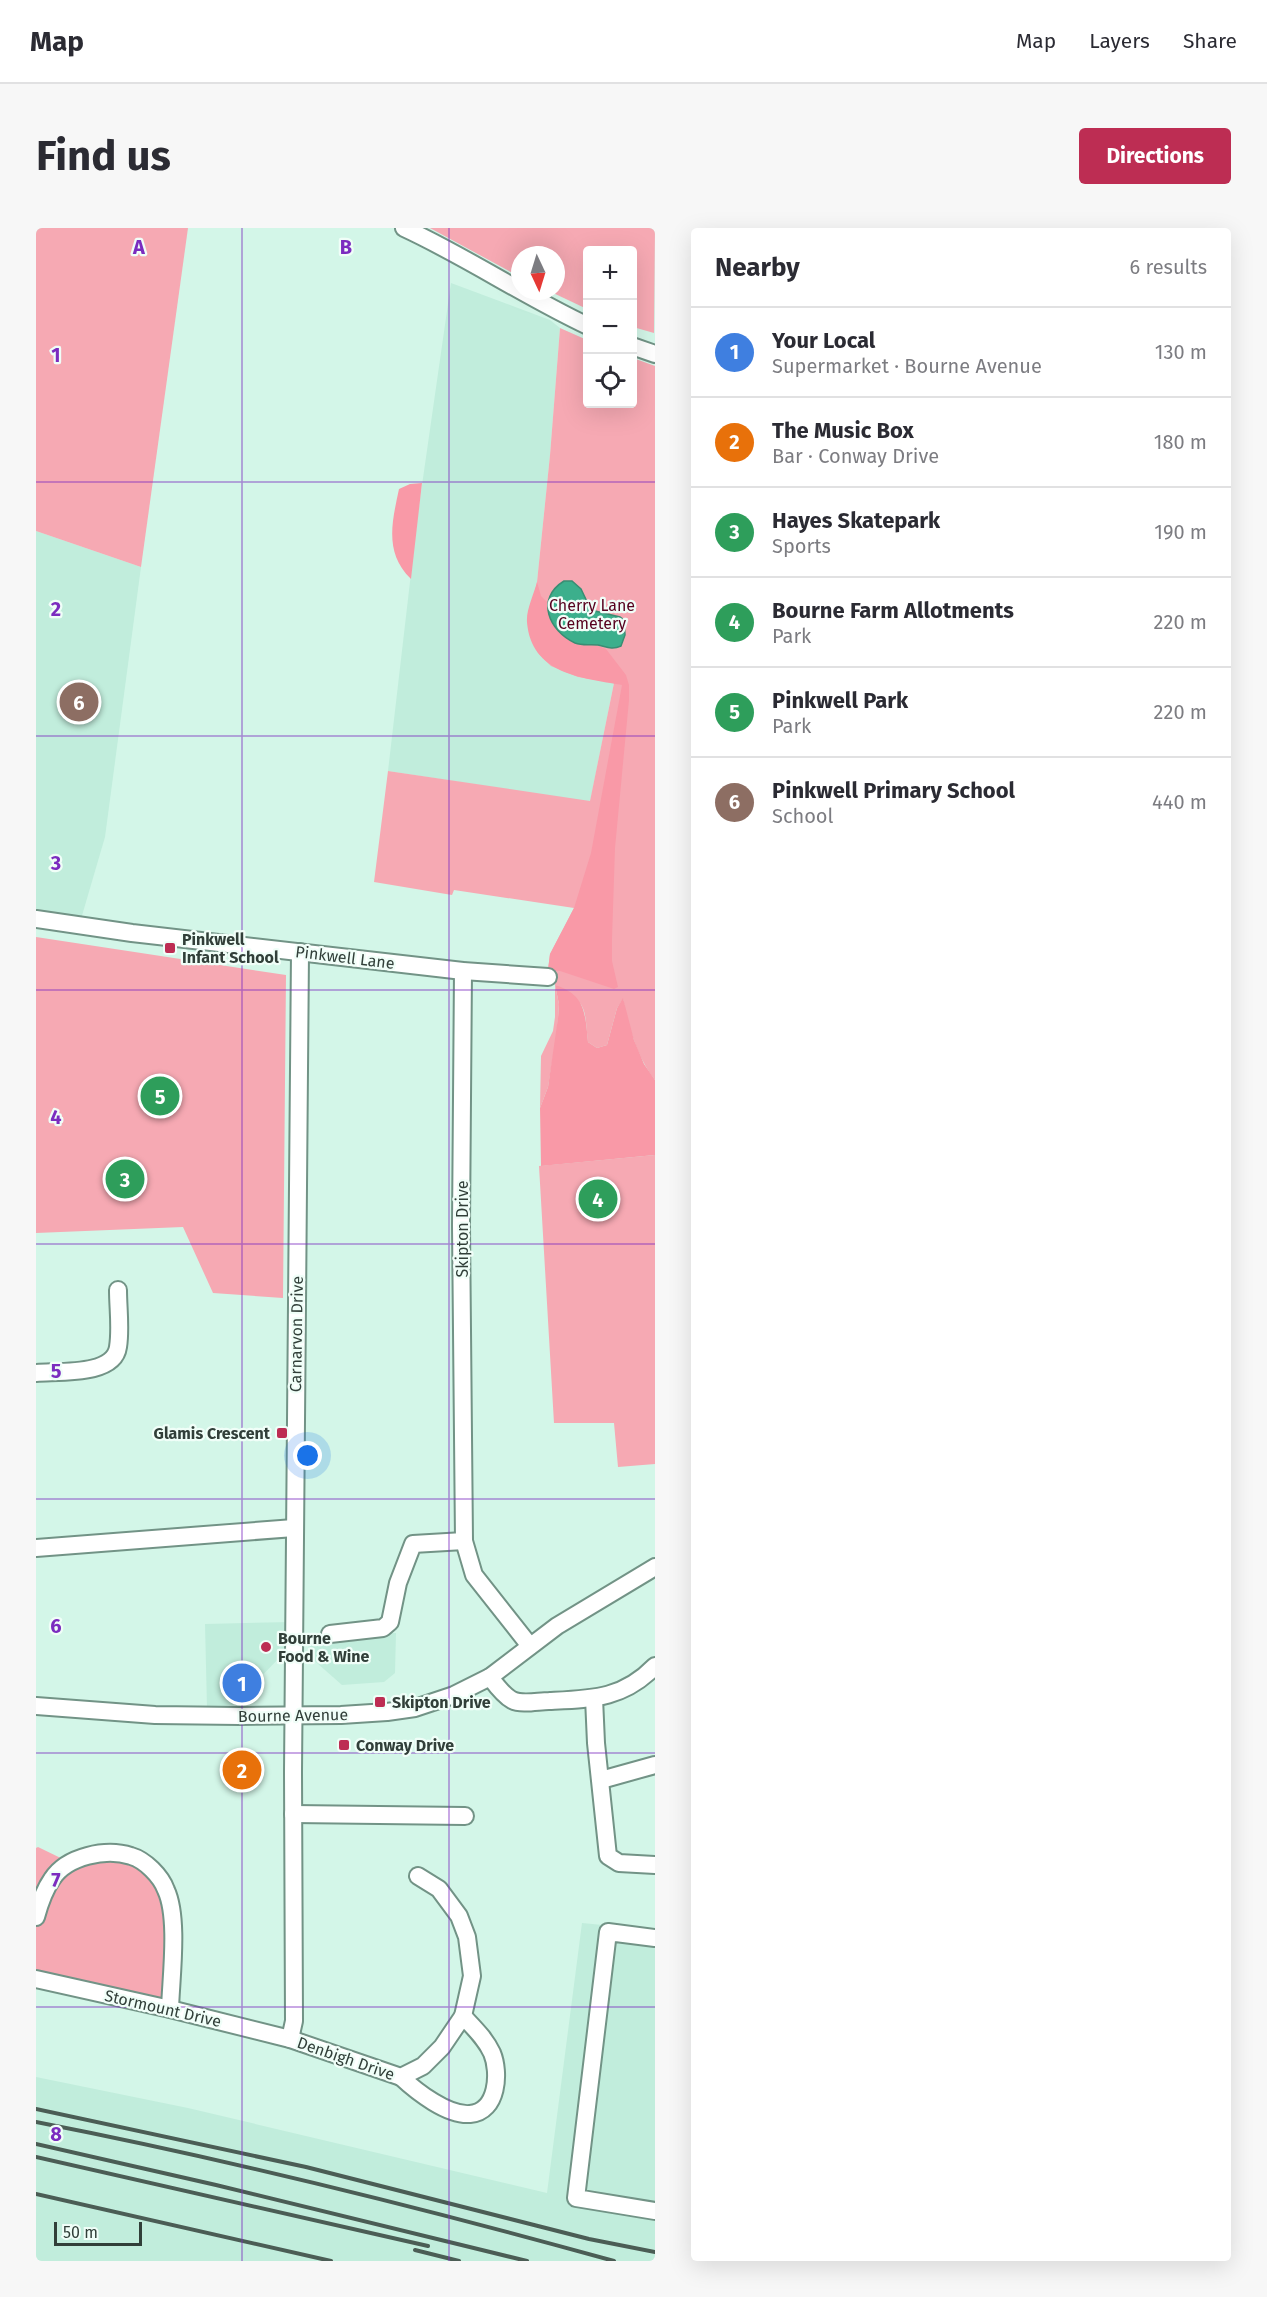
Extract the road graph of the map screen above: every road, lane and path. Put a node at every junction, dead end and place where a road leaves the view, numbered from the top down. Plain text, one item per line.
1 (404, 228) edge
2 (583, 324) edge
3 (637, 347) edge
4 (655, 354) edge
5 (36, 919) edge
6 (300, 952) junction
7 (463, 971) junction
8 (548, 977) dead end
9 (118, 1290) dead end
10 (36, 1373) edge
11 (294, 1528) junction
12 (464, 1541) junction
13 (36, 1548) edge
14 (655, 1567) edge
15 (330, 1634) dead end
16 (530, 1646) junction
17 (490, 1677) junction
18 (647, 1680) edge
19 (594, 1698) junction
20 (36, 1706) edge
21 (294, 1716) junction
22 (655, 1765) edge
23 (601, 1780) junction
24 (293, 1814) junction
25 (465, 1816) dead end
26 (655, 1865) edge
27 (418, 1876) dead end
28 (36, 1917) edge
29 (655, 1938) edge
30 (36, 1979) edge
31 (170, 2009) junction
32 (463, 2016) junction
33 (290, 2039) junction
34 (402, 2077) junction
35 (655, 2211) edge

1 - 2 street
3 - 4 street
5 - 6 street, Pinkwell Lane
6 - 7 street, Pinkwell Lane
6 - 11 street, Carnarvon Drive
7 - 8 street, Pinkwell Lane
7 - 12 street, Skipton Drive
9 - 10 street
11 - 13 street
11 - 21 street, Carnarvon Drive
12 - 15 street
12 - 16 street, Skipton Drive
14 - 16 street, Bourne Avenue
16 - 17 street, Bourne Avenue
17 - 19 street
17 - 21 street, Bourne Avenue
18 - 19 street
19 - 23 street
20 - 21 street, Bourne Avenue
21 - 24 street
22 - 23 street
23 - 26 street
24 - 25 street
24 - 33 street
27 - 32 street, Denbigh Drive
28 - 31 street
29 - 35 street
30 - 31 street, Stormount Drive
31 - 33 street, Stormount Drive
32 - 34 street, Denbigh Drive
32 - 34 street, Denbigh Drive
33 - 34 street, Denbigh Drive

